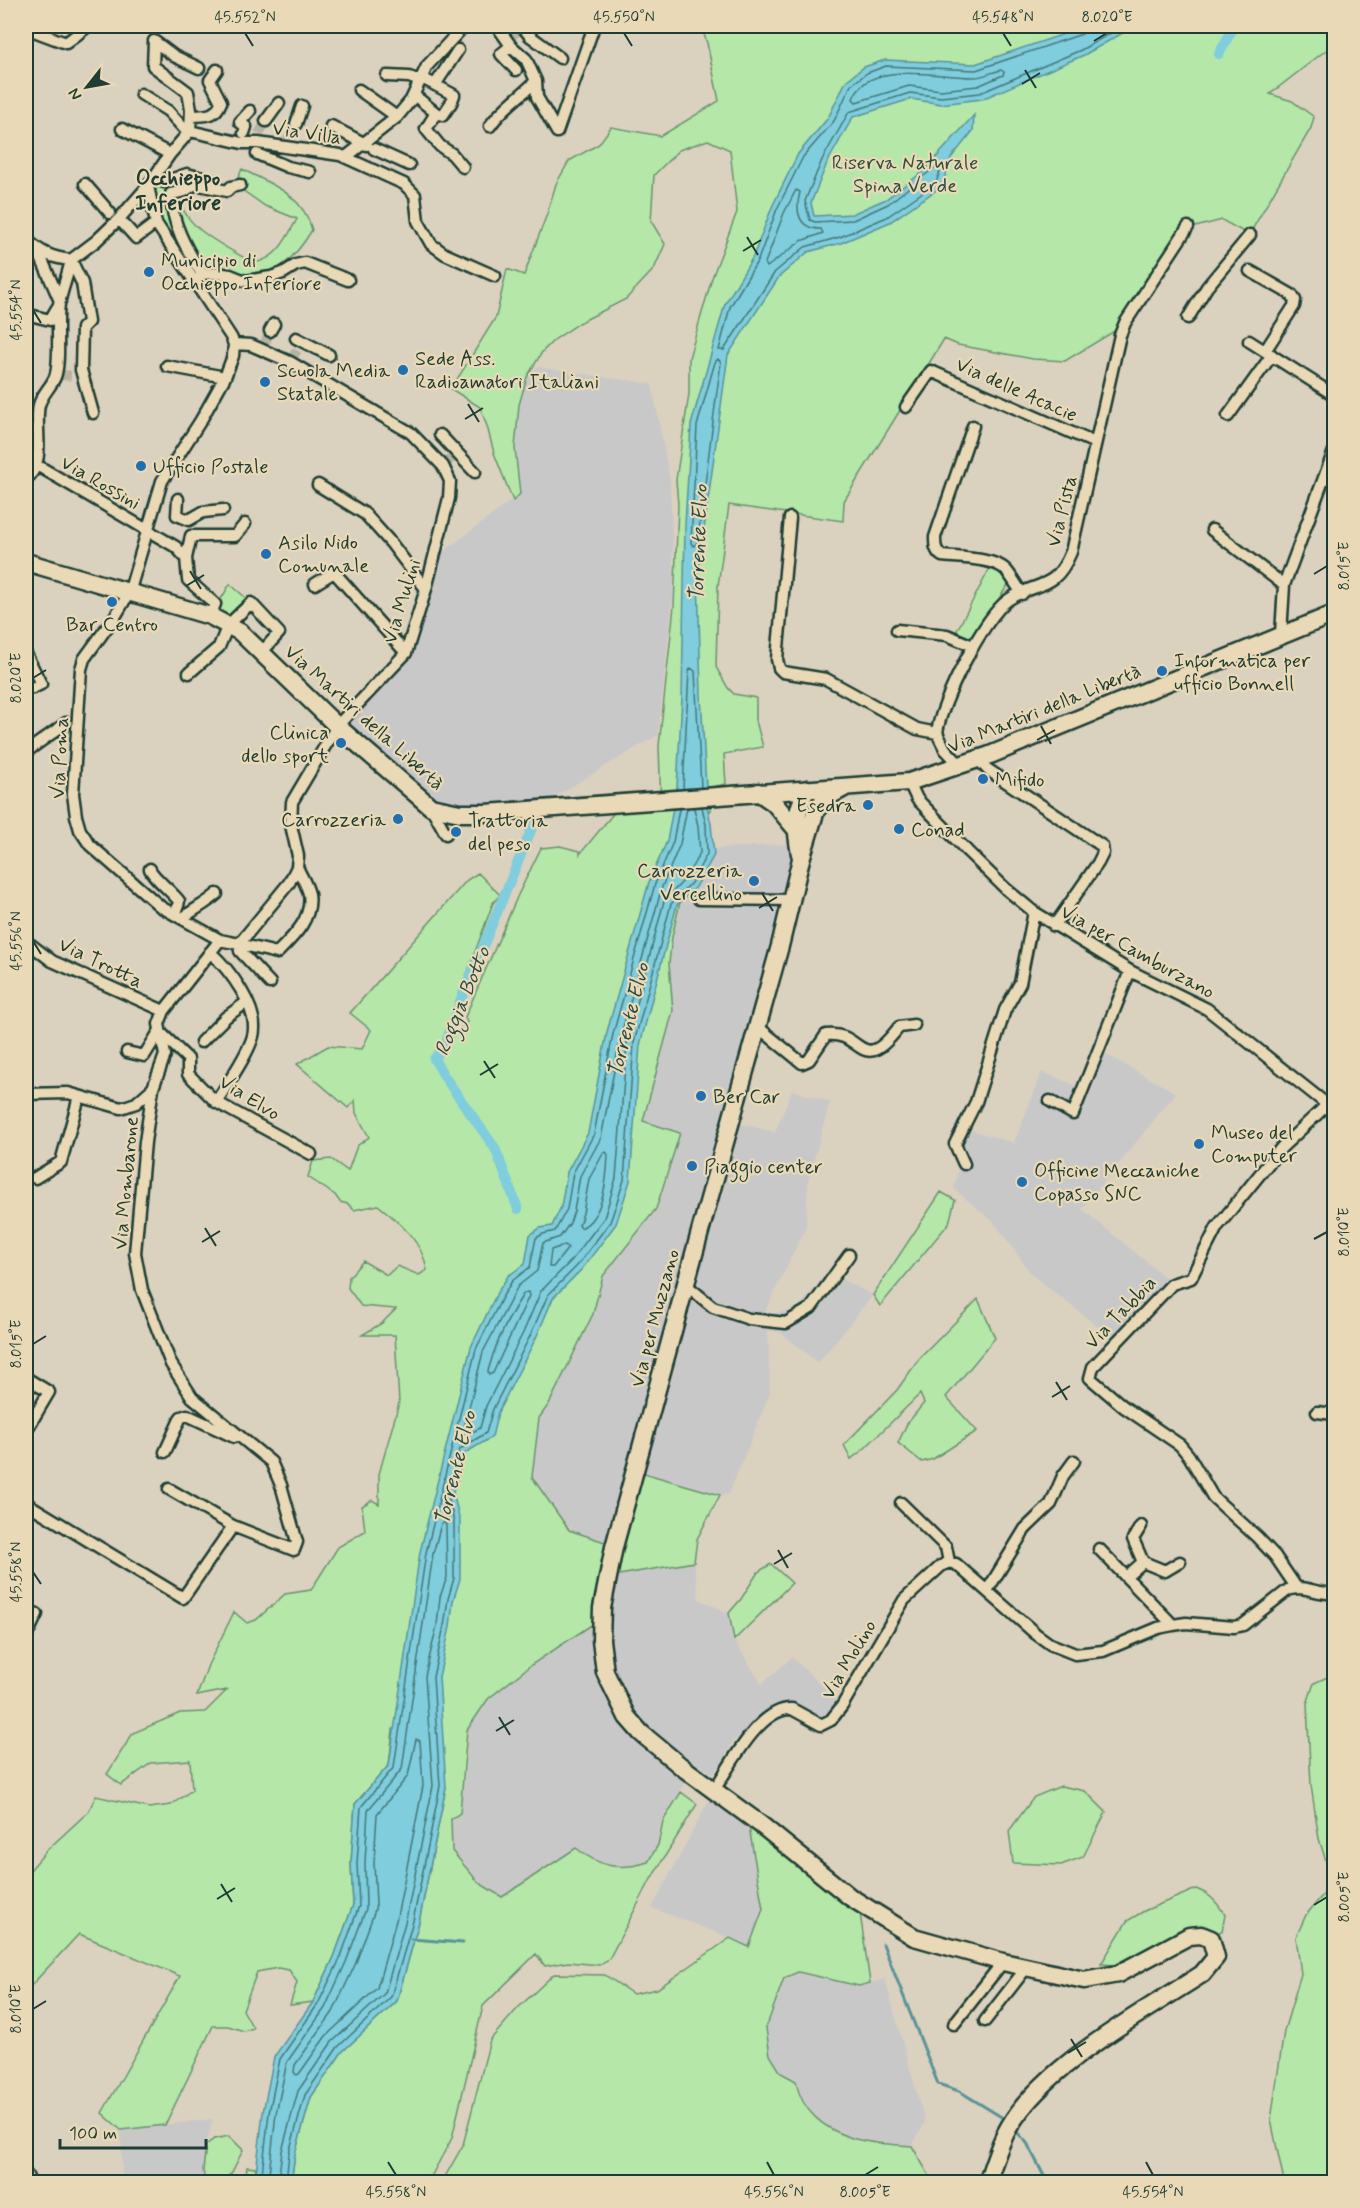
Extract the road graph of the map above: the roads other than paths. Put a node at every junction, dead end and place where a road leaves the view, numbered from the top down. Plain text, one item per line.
1 (88, 26) edge
2 (497, 26) edge
3 (594, 26) edge
4 (461, 27) edge
5 (521, 27) edge
6 (26, 28) edge
7 (510, 41) junction
8 (458, 50) dead end
9 (560, 58) dead end
10 (199, 68) dead end
11 (217, 70) dead end
12 (516, 70) dead end
13 (387, 76) dead end
14 (421, 79) junction
15 (536, 81) junction
16 (435, 85) junction
17 (359, 90) dead end
18 (141, 94) dead end
19 (414, 95) junction
20 (279, 103) dead end
21 (302, 106) dead end
22 (250, 111) dead end
23 (436, 113) junction
24 (190, 116) junction
25 (397, 117) junction
26 (266, 121) tunnel mouth
27 (296, 124) tunnel mouth
28 (331, 126) dead end
29 (490, 126) dead end
30 (122, 129) dead end
31 (189, 132) junction
32 (250, 142) junction
33 (368, 146) junction
34 (170, 153) junction
35 (346, 157) junction
36 (409, 165) dead end
37 (463, 167) dead end
38 (310, 172) dead end
39 (164, 182) dead end
40 (85, 184) dead end
41 (148, 186) junction
42 (115, 218) junction
43 (156, 223) junction
44 (1188, 227) dead end
45 (1250, 235) dead end
46 (26, 239) edge
47 (38, 251) junction
48 (71, 260) junction
49 (26, 262) edge
50 (1250, 271) dead end
51 (495, 276) dead end
52 (199, 279) junction
53 (348, 280) dead end
54 (59, 303) junction
55 (26, 314) edge
56 (1188, 318) dead end
57 (299, 341) dead end
58 (1249, 341) dead end
59 (234, 344) junction
60 (1269, 353) junction
61 (329, 355) dead end
62 (167, 366) dead end
63 (225, 377) junction
64 (1335, 394) edge
65 (906, 407) dead end
66 (93, 413) dead end
67 (1228, 416) dead end
68 (973, 426) dead end
69 (440, 435) dead end
70 (1095, 443) junction
71 (1334, 454) edge
72 (450, 460) junction
73 (31, 463) edge
74 (475, 472) dead end
75 (26, 479) edge
76 (318, 485) dead end
77 (178, 499) dead end
78 (223, 510) dead end
79 (790, 518) dead end
80 (246, 524) dead end
81 (1212, 530) dead end
82 (149, 531) junction
83 (186, 558) junction
84 (26, 562) edge
85 (315, 584) dead end
86 (1284, 585) junction
87 (426, 589) junction
88 (129, 593) junction
89 (1022, 594) junction
90 (1335, 614) edge
91 (210, 616) junction
92 (228, 624) junction
93 (897, 630) dead end
94 (1281, 634) junction
95 (973, 646) junction
96 (261, 653) junction
97 (406, 653) junction
98 (26, 654) edge
99 (189, 673) dead end
100 (26, 687) edge
101 (66, 723) dead end
102 (337, 726) junction
103 (937, 733) junction
104 (26, 752) edge
105 (978, 759) junction
106 (960, 765) junction
107 (909, 782) junction
108 (846, 787) junction
109 (807, 789) junction
110 (758, 792) junction
111 (431, 807) junction
112 (815, 813) junction
113 (795, 828) junction
114 (446, 834) dead end
115 (801, 859) junction
116 (297, 867) junction
117 (150, 869) dead end
118 (217, 894) dead end
119 (699, 899) dead end
120 (790, 900) junction
121 (1034, 912) junction
122 (179, 916) junction
123 (1054, 926) junction
124 (220, 940) junction
125 (26, 941) edge
126 (239, 944) junction
127 (210, 952) junction
128 (1130, 971) junction
129 (270, 983) dead end
130 (247, 1002) junction
131 (164, 1011) junction
132 (914, 1025) dead end
133 (758, 1027) junction
134 (159, 1032) junction
135 (201, 1042) dead end
136 (127, 1052) dead end
137 (153, 1088) junction
138 (26, 1094) edge
139 (79, 1097) junction
140 (1050, 1101) dead end
141 (216, 1102) junction
142 (1331, 1107) edge
143 (312, 1154) dead end
144 (963, 1164) dead end
145 (35, 1178) dead end
146 (849, 1255) dead end
147 (686, 1284) junction
148 (26, 1378) edge
149 (1317, 1412) dead end
150 (1335, 1414) edge
151 (26, 1431) edge
152 (248, 1444) junction
153 (165, 1452) dead end
154 (1074, 1461) dead end
155 (169, 1489) dead end
156 (26, 1503) edge
157 (901, 1503) dead end
158 (233, 1526) junction
159 (1141, 1526) dead end
160 (1099, 1549) dead end
161 (948, 1562) junction
162 (1143, 1562) junction
163 (1180, 1562) dead end
164 (1126, 1577) junction
165 (1296, 1587) junction
166 (987, 1591) junction
167 (1335, 1593) edge
168 (26, 1609) edge
169 (1173, 1625) junction
170 (26, 1637) edge
171 (714, 1790) junction
172 (1003, 1962) junction
173 (1027, 1967) junction
174 (985, 2021) dead end
175 (954, 2024) dead end
176 (26, 2174) edge
177 (30, 2182) edge
178 (987, 2182) edge

1 - 6 street
2 - 7 street
3 - 15 street
4 - 14 street, Via Villa
5 - 9 street
7 - 12 street
7 - 15 street
8 - 16 street
10 - 24 street
11 - 24 street
13 - 14 street
14 - 16 street
14 - 19 street, Via Villa
15 - 29 street
16 - 23 street
17 - 25 street
18 - 31 street
19 - 23 street
19 - 25 street, Via Villa
20 - 26 street
21 - 27 street
22 - 32 street
23 - 37 street
24 - 31 street
25 - 33 street, Via Villa
28 - 33 street
30 - 34 street
31 - 32 street, Via Villa
31 - 34 street
32 - 35 street, Via Villa
32 - 38 street
33 - 35 street, Via Villa
33 - 36 street
34 - 41 street
35 - 51 street
39 - 52 street
40 - 42 street
41 - 42 street
41 - 43 street
42 - 43 street
42 - 48 street
43 - 52 street
44 - 70 street, Via Pista
45 - 56 street
46 - 47 street
47 - 48 street
47 - 49 street
47 - 54 street
48 - 54 street
48 - 66 street
50 - 60 street
52 - 53 street
52 - 59 street
54 - 55 street
54 - 73 street
57 - 61 street
58 - 60 street
59 - 63 street, Via Poma
59 - 72 street
60 - 64 street
60 - 67 street
62 - 63 street
63 - 82 street, Via Poma
65 - 70 street, Via delle Acacie
68 - 89 street
69 - 72 street
70 - 89 street, Via Pista
71 - 86 street
72 - 74 street
72 - 87 street, Via Mulini
73 - 75 street
73 - 82 street, Via Rossini
76 - 87 street
77 - 78 street
79 - 103 street
80 - 83 street
81 - 86 street
82 - 83 street, Via Rossini
82 - 88 street, Via Poma
83 - 91 street
84 - 88 street, Via Martiri della Libertà
85 - 97 street
86 - 94 street
87 - 97 street, Via Mulini
88 - 91 street, Via Martiri della Libertà
88 - 122 street, Via Poma
89 - 95 street, Via Pista
90 - 94 street, Via Martiri della Libertà
91 - 92 street, Via Martiri della Libertà
92 - 96 street, Via Martiri della Libertà
92 - 96 street
92 - 99 street
93 - 95 street
94 - 105 street, Via Martiri della Libertà
95 - 103 street, Via Pista
96 - 102 street, Via Martiri della Libertà
97 - 102 street, Via Mulini
98 - 100 street
101 - 104 street
102 - 111 street, Via Martiri della Libertà
102 - 116 street, Via Mulini
103 - 106 street
105 - 106 street, Via Martiri della Libertà
105 - 123 street
106 - 107 street, Via Martiri della Libertà
107 - 108 street, Via Martiri della Libertà
107 - 121 street, Via per Camburzano
108 - 109 street, Via Martiri della Libertà
108 - 112 street, Via per Muzzano
109 - 110 street, Via Martiri della Libertà
109 - 112 street
109 - 113 street, Via per Muzzano
110 - 111 street, Via Martiri della Libertà
110 - 113 street, Via per Muzzano
111 - 114 street
112 - 115 street, Via per Muzzano
113 - 115 street, Via per Muzzano
115 - 120 street, Via per Muzzano
116 - 126 street
116 - 126 street, Via Poma
117 - 122 street
118 - 122 street
119 - 120 street
120 - 133 street, Via per Muzzano
121 - 123 street, Via per Camburzano
121 - 144 street
122 - 124 street, Via Poma
123 - 128 street, Via per Camburzano
124 - 126 street, Via Poma
124 - 127 street
125 - 131 street, Via Trotta
126 - 129 street
127 - 130 street
127 - 131 street
128 - 140 street
128 - 142 street, Via per Camburzano
130 - 135 street
130 - 141 street
131 - 134 street
132 - 133 street
133 - 147 street, Via per Muzzano
134 - 136 street
134 - 137 street, Via Mombarone
134 - 141 street, Via Elvo
137 - 139 street
137 - 152 street, Via Mombarone
138 - 139 street
139 - 145 street
141 - 143 street, Via Elvo
142 - 165 street, Via Tabbia
146 - 147 street
147 - 171 street, Via per Muzzano
148 - 151 street
149 - 150 street
152 - 153 street
152 - 158 street, Via Mombarone
154 - 166 street
155 - 158 street
156 - 158 street
157 - 161 street
159 - 162 street
160 - 164 street
161 - 166 street
161 - 171 street, Via Molino
162 - 163 street
162 - 164 street
164 - 169 street
165 - 167 street
165 - 169 street
166 - 169 street
168 - 170 street
171 - 172 street, Via per Muzzano
172 - 173 street, Via per Muzzano
172 - 175 street
173 - 174 street
173 - 178 street, Via per Muzzano
176 - 177 street

